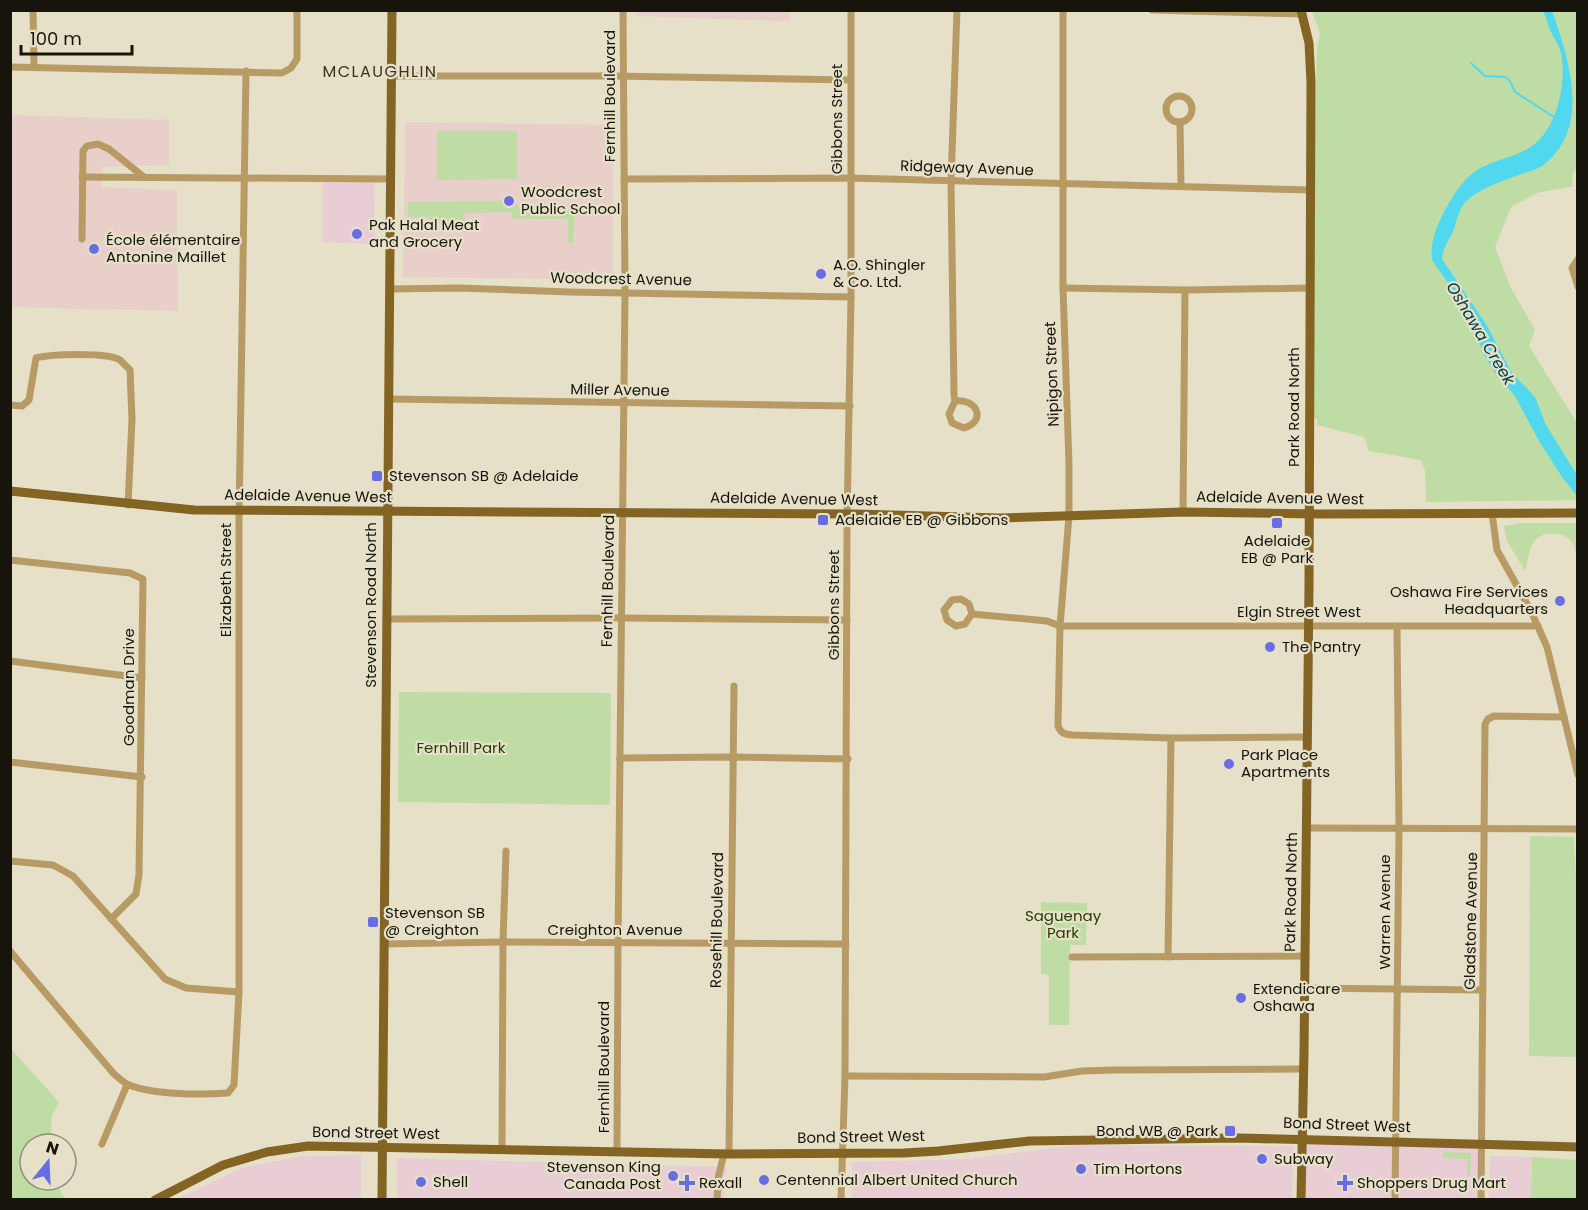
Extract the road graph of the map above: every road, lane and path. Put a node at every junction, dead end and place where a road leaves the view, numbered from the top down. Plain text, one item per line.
1 (33, 10) edge
2 (297, 10) edge
3 (392, 10) edge
4 (623, 10) edge
5 (851, 10) edge
6 (957, 10) edge
7 (1063, 10) edge
8 (1152, 10) edge
9 (1302, 12) edge
10 (10, 67) edge
11 (33, 67) junction
12 (246, 71) junction
13 (391, 76) junction
14 (623, 76) junction
15 (851, 80) junction
16 (1180, 122) dead end
17 (82, 177) junction
18 (144, 177) junction
19 (245, 177) junction
20 (850, 178) junction
21 (390, 179) junction
22 (624, 179) junction
23 (951, 181) junction
24 (1063, 185) junction
25 (1181, 186) junction
26 (1310, 190) junction
27 (81, 239) dead end
28 (1578, 259) edge
29 (1578, 287) edge
30 (1063, 288) junction
31 (1310, 288) junction
32 (390, 289) junction
33 (1185, 290) junction
34 (625, 292) junction
35 (851, 297) junction
36 (389, 399) junction
37 (955, 401) junction
38 (624, 404) junction
39 (10, 405) edge
40 (850, 406) junction
41 (10, 491) edge
42 (128, 505) junction
43 (240, 511) junction
44 (387, 512) junction
45 (1183, 512) junction
46 (623, 513) junction
47 (1492, 513) junction
48 (1578, 513) edge
49 (848, 514) junction
50 (1309, 514) junction
51 (1069, 516) junction
52 (10, 560) edge
53 (972, 614) junction
54 (621, 618) junction
55 (386, 620) junction
56 (847, 620) junction
57 (1308, 625) junction
58 (1060, 626) junction
59 (1397, 626) junction
60 (1538, 626) junction
61 (10, 661) edge
62 (142, 678) junction
63 (734, 686) dead end
64 (1564, 717) junction
65 (1307, 737) junction
66 (1171, 738) junction
67 (732, 757) junction
68 (620, 758) junction
69 (848, 759) junction
70 (10, 762) edge
71 (1578, 775) edge
72 (142, 777) junction
73 (1306, 828) junction
74 (1578, 829) edge
75 (1399, 830) junction
76 (1485, 830) junction
77 (506, 851) dead end
78 (10, 861) edge
79 (111, 919) junction
80 (503, 942) junction
81 (618, 943) junction
82 (384, 944) junction
83 (730, 944) junction
84 (846, 944) junction
85 (10, 951) edge
86 (1305, 956) junction
87 (1072, 957) dead end
88 (1168, 957) junction
89 (1305, 988) junction
90 (1397, 989) junction
91 (1483, 990) junction
92 (239, 992) junction
93 (1303, 1069) junction
94 (845, 1076) junction
95 (127, 1085) junction
96 (1302, 1139) junction
97 (1396, 1141) junction
98 (102, 1144) dead end
99 (1481, 1144) junction
100 (382, 1147) junction
101 (1578, 1148) edge
102 (502, 1150) junction
103 (617, 1152) junction
104 (844, 1153) junction
105 (726, 1154) junction
106 (155, 1200) edge
107 (382, 1200) edge
108 (717, 1200) edge
109 (841, 1200) edge
110 (1301, 1200) edge
111 (1395, 1200) edge
112 (1481, 1200) edge

1 - 11 street
2 - 12 street
3 - 13 main road, Stevenson Road North
4 - 14 street, Fernhill Boulevard
5 - 15 street, Gibbons Street
6 - 23 street
7 - 24 street, Nipigon Street
8 - 9 street
9 - 26 main road, Park Road North
10 - 11 street
11 - 12 street
12 - 19 street, Elizabeth Street
13 - 14 street
13 - 21 main road, Stevenson Road North
14 - 15 street
14 - 22 street, Fernhill Boulevard
15 - 20 street, Gibbons Street
16 - 25 street
17 - 18 street
17 - 18 street
17 - 27 street
18 - 19 street
19 - 21 street
19 - 43 street, Elizabeth Street
20 - 22 street, Ridgeway Avenue
20 - 23 street, Ridgeway Avenue
20 - 35 street, Gibbons Street
21 - 32 main road, Stevenson Road North
22 - 34 street, Fernhill Boulevard
23 - 24 street, Ridgeway Avenue
23 - 37 street
24 - 25 street, Ridgeway Avenue
24 - 30 street, Nipigon Street
25 - 26 street, Ridgeway Avenue
26 - 31 main road, Park Road North
28 - 29 street
30 - 33 street
30 - 51 street, Nipigon Street
31 - 33 street
31 - 50 main road, Park Road North
32 - 34 street, Woodcrest Avenue
32 - 36 main road, Stevenson Road North
33 - 45 street
34 - 35 street, Woodcrest Avenue
34 - 38 street, Fernhill Boulevard
35 - 40 street, Gibbons Street
36 - 38 street, Miller Avenue
36 - 44 main road, Stevenson Road North
37 - 37 street
38 - 40 street, Miller Avenue
38 - 46 street, Fernhill Boulevard
39 - 42 street
40 - 49 street, Gibbons Street
41 - 42 main road, Adelaide Avenue West
42 - 43 main road, Adelaide Avenue West
43 - 44 main road, Adelaide Avenue West
43 - 92 street, Elizabeth Street
44 - 46 main road, Adelaide Avenue West
44 - 55 main road, Stevenson Road North
45 - 50 main road, Adelaide Avenue West
45 - 51 main road, Adelaide Avenue West
46 - 49 main road, Adelaide Avenue West
46 - 54 street, Fernhill Boulevard
47 - 48 main road, Adelaide Avenue West
47 - 50 main road, Adelaide Avenue West
47 - 60 street
49 - 51 main road, Adelaide Avenue West
49 - 56 street, Gibbons Street
50 - 57 main road, Park Road North
51 - 58 street, Nipigon Street
52 - 62 street, Goodman Drive
53 - 53 street
53 - 58 street, Elgin Street West
54 - 55 street
54 - 56 street
54 - 68 street, Fernhill Boulevard
55 - 82 main road, Stevenson Road North
56 - 69 street, Gibbons Street
57 - 58 street, Elgin Street West
57 - 59 street, Elgin Street West
57 - 65 main road, Park Road North
58 - 66 street, Nipigon Street
59 - 60 street, Elgin Street West
59 - 75 street, Warren Avenue
60 - 64 street
61 - 62 street
62 - 72 street, Goodman Drive
63 - 67 street, Rosehill Boulevard
64 - 71 street
64 - 76 street, Gladstone Avenue
65 - 66 street
65 - 73 main road, Park Road North
66 - 88 street
67 - 68 street
67 - 69 street
67 - 83 street, Rosehill Boulevard
68 - 81 street, Fernhill Boulevard
69 - 84 street, Gibbons Street
70 - 72 street
72 - 79 street, Goodman Drive
73 - 75 street
73 - 86 main road, Park Road North
74 - 76 street
75 - 76 street
75 - 90 street, Warren Avenue
76 - 91 street, Gladstone Avenue
77 - 80 street
78 - 79 street
79 - 92 street
80 - 81 street, Creighton Avenue
80 - 82 street, Creighton Avenue
80 - 102 street
81 - 83 street, Creighton Avenue
81 - 103 street, Fernhill Boulevard
82 - 100 main road, Stevenson Road North
83 - 84 street, Creighton Avenue
83 - 105 street, Rosehill Boulevard
84 - 94 street, Gibbons Street
85 - 95 street
86 - 88 street
86 - 89 main road, Park Road North
87 - 88 street
89 - 90 street
89 - 93 main road, Park Road North
90 - 91 street
90 - 97 street, Warren Avenue
91 - 99 street, Gladstone Avenue
92 - 95 street, Elizabeth Street
93 - 94 street
93 - 96 main road, Park Road North
94 - 104 street, Gibbons Street
95 - 98 street
96 - 97 main road, Bond Street West
96 - 104 main road, Bond Street West
96 - 110 main road, Park Road North
97 - 99 main road, Bond Street West
97 - 111 street, Warren Avenue
99 - 101 main road, Bond Street West
99 - 112 street, Gladstone Avenue
100 - 102 main road, Bond Street West
100 - 106 main road, Bond Street West
100 - 107 main road, Stevenson Road North
102 - 103 main road, Bond Street West
103 - 105 main road, Bond Street West
104 - 105 main road, Bond Street West
104 - 109 street, Gibbons Street
105 - 108 street, Rosehill Boulevard

